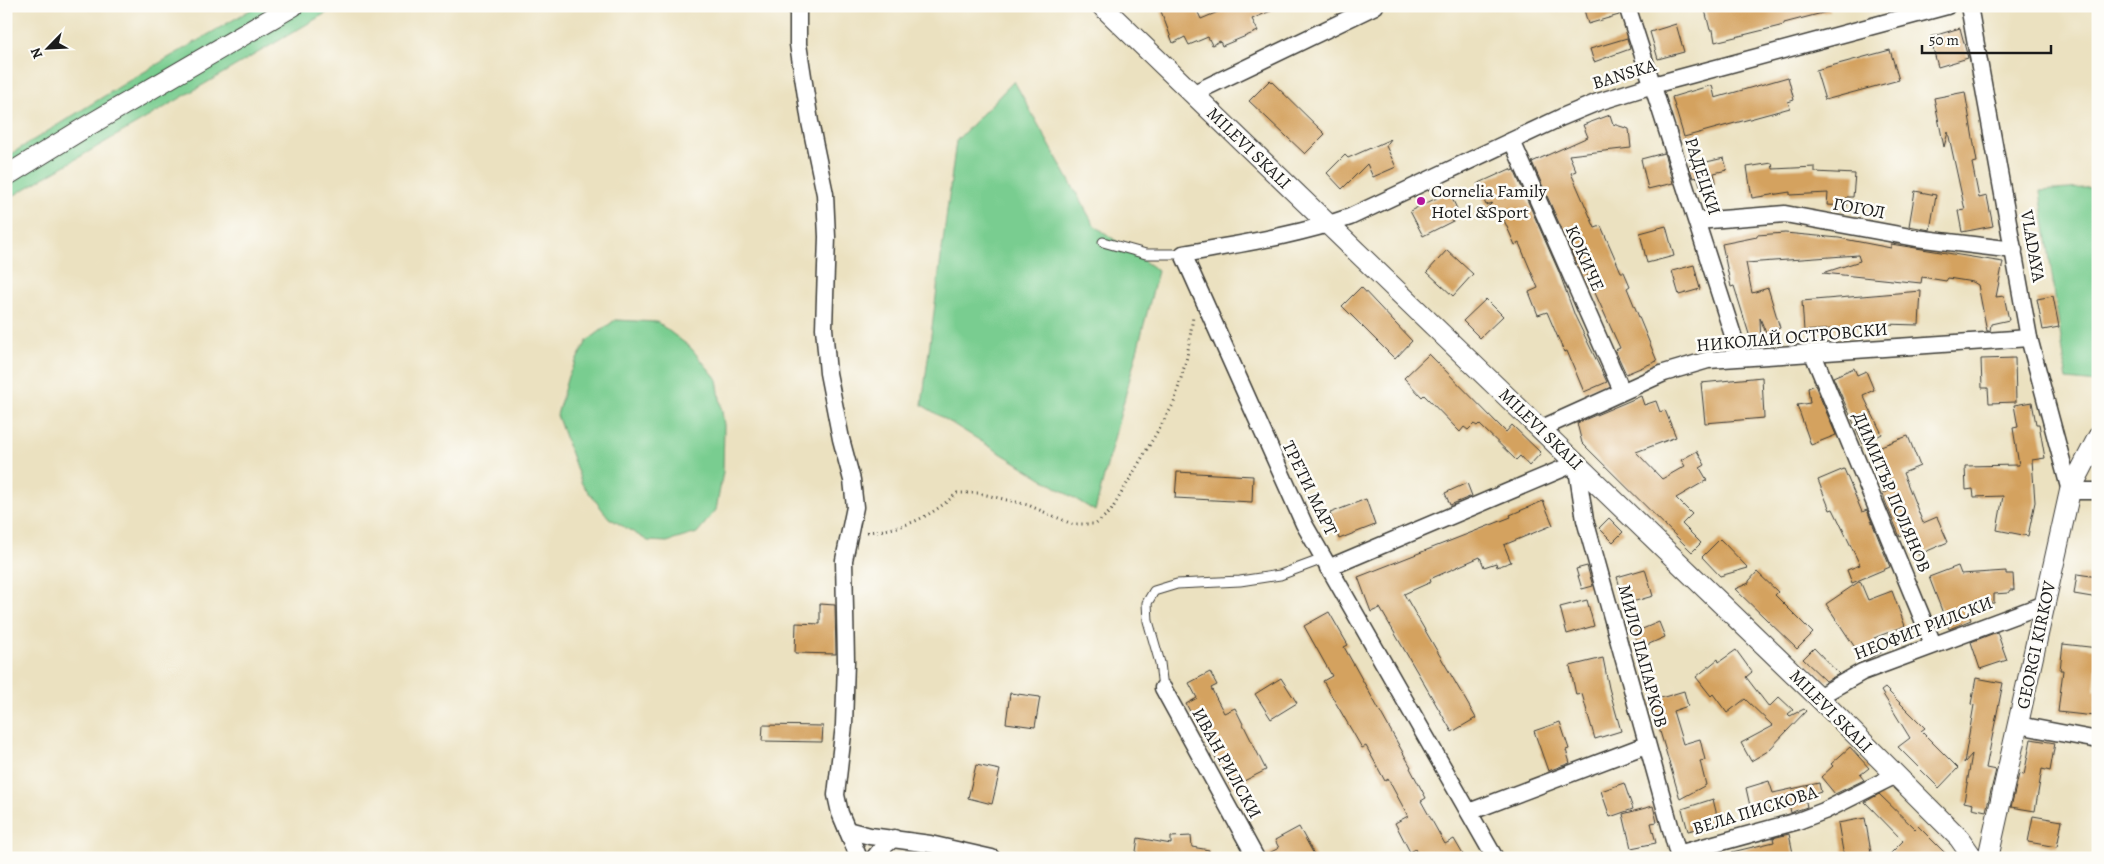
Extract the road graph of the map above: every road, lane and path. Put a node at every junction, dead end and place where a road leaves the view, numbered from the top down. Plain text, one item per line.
1 (293, 6) edge
2 (798, 6) edge
3 (1102, 6) edge
4 (1375, 6) edge
5 (1627, 6) edge
6 (1947, 6) edge
7 (1968, 6) edge
8 (1653, 85) junction
9 (1192, 94) junction
10 (1512, 140) junction
11 (6, 176) edge
12 (1697, 221) junction
13 (1328, 224) junction
14 (1103, 242) dead end
15 (2014, 250) junction
16 (1183, 254) junction
17 (1198, 287) junction
18 (2030, 338) junction
19 (1813, 354) junction
20 (1740, 358) junction
21 (1622, 391) junction
22 (1540, 429) junction
23 (2098, 437) edge
24 (1576, 463) junction
25 (2070, 491) junction
26 (2098, 491) edge
27 (849, 533) junction
28 (1325, 564) junction
29 (2044, 604) junction
30 (1934, 644) junction
31 (1164, 688) joint
32 (1818, 697) junction
33 (2018, 724) junction
34 (2098, 740) edge
35 (1646, 745) junction
36 (1896, 775) junction
37 (1469, 812) junction
38 (847, 830) junction
39 (894, 838) junction
40 (1678, 856) edge
41 (860, 858) edge
42 (874, 858) edge
43 (992, 858) edge
44 (1256, 858) edge
45 (1495, 858) edge
46 (1973, 858) edge
47 (1988, 858) edge

1 - 11 street
2 - 27 street
3 - 9 street, MILEVI SKALI
4 - 9 street
5 - 8 street, РАДЕЦКИ
6 - 8 street, BANSKA
7 - 15 street, VLADAYA
8 - 10 street, BANSKA
8 - 12 street, РАДЕЦКИ
9 - 13 street, MILEVI SKALI
10 - 13 street, BANSKA
10 - 21 street, КОКИЧЕ
12 - 15 street, ГОГОЛ
12 - 20 street, РАДЕЦКИ
13 - 16 street
13 - 22 street, MILEVI SKALI
14 - 16 lane
15 - 18 street, VLADAYA
16 - 17 street, ТРЕТИ МАРТ
17 - 27 path
17 - 28 street, ТРЕТИ МАРТ
18 - 19 street, НИКОЛАЙ ОСТРОВСКИ
18 - 25 street, VLADAYA
19 - 20 street, НИКОЛАЙ ОСТРОВСКИ
19 - 30 street, ДИМИТЪР ПОЛЯНОВ
20 - 21 street, НИКОЛАЙ ОСТРОВСКИ
21 - 22 street, НИКОЛАЙ ОСТРОВСКИ
22 - 24 street, MILEVI SKALI
23 - 25 street, GEORGI KIRKOV
24 - 28 street
24 - 32 street, MILEVI SKALI
24 - 35 street, МИЛО ПАПАРКОВ
25 - 26 street
25 - 29 street, GEORGI KIRKOV
27 - 38 street
28 - 31 lane
28 - 37 street, ТРЕТИ МАРТ
29 - 30 street, НЕОФИТ РИЛСКИ
29 - 33 street, GEORGI KIRKOV
30 - 32 street, НЕОФИТ РИЛСКИ
31 - 44 street, ИВАН РИЛСКИ
32 - 36 street, MILEVI SKALI
33 - 34 street
33 - 47 street, GEORGI KIRKOV
35 - 37 street
35 - 40 street, МИЛО ПАПАРКОВ
36 - 40 street, ВЕЛА ПИСКОВА
36 - 46 street, MILEVI SKALI
37 - 45 street, ТРЕТИ МАРТ
38 - 39 street
38 - 41 street
39 - 42 street
39 - 43 street

